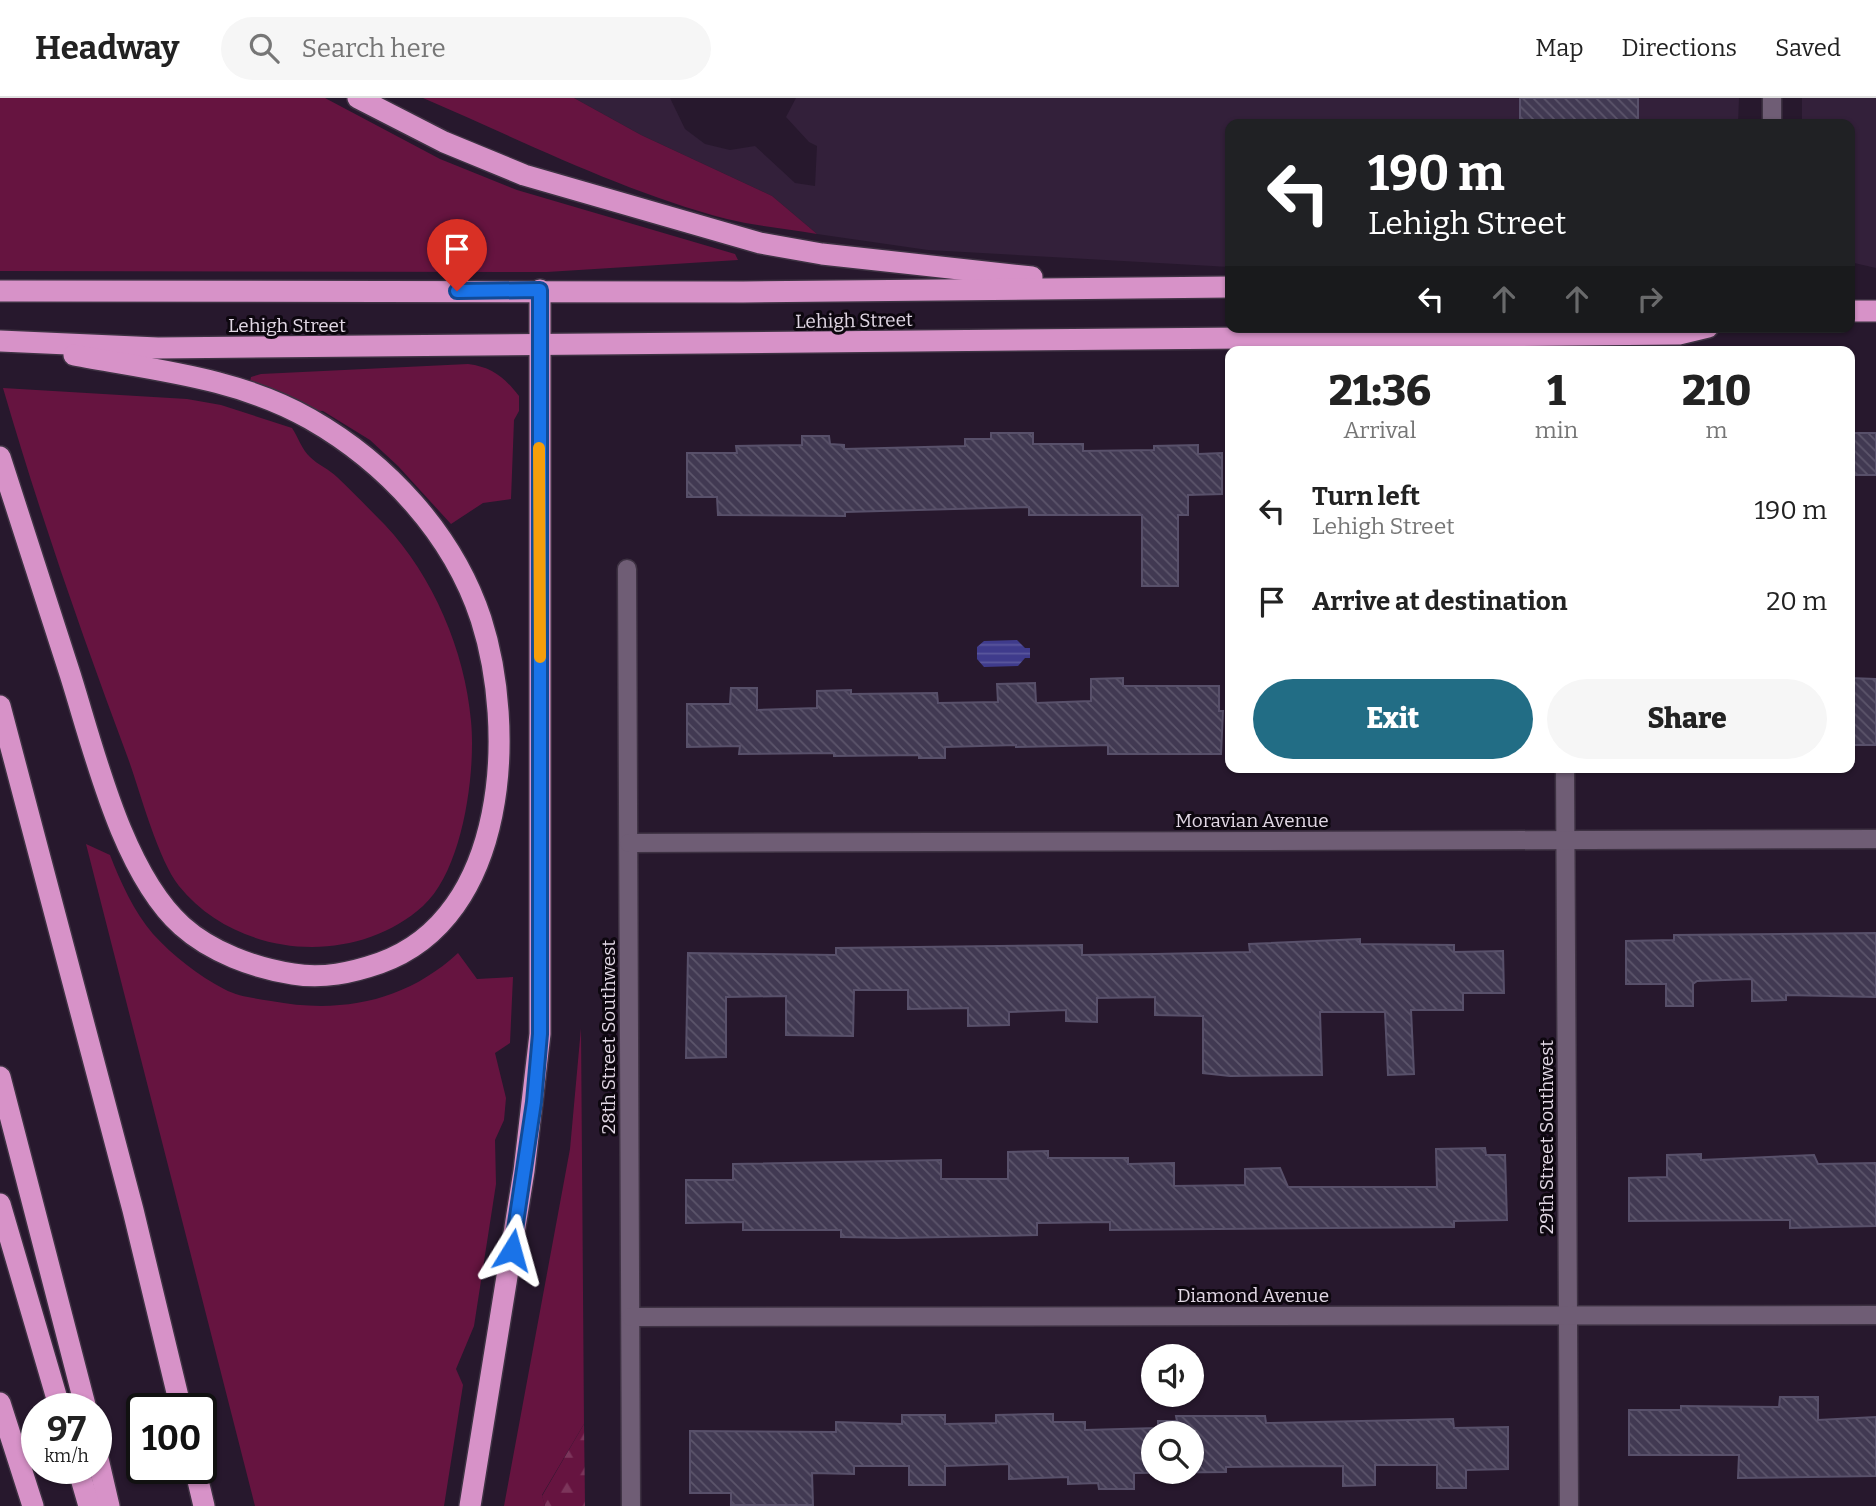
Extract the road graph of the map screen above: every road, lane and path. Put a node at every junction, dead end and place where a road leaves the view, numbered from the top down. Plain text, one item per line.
1 (358, 98) edge
2 (1772, 98) edge
3 (1772, 119) edge
4 (1121, 287) junction
5 (1225, 287) edge
6 (540, 290) junction
7 (0, 291) edge
8 (1855, 311) edge
9 (1876, 311) edge
10 (1683, 333) edge
11 (0, 341) edge
12 (1562, 343) edge
13 (539, 346) junction
14 (1, 459) edge
15 (628, 569) dead end
16 (0, 706) edge
17 (1564, 773) edge
18 (1876, 839) edge
19 (1565, 840) junction
20 (629, 844) junction
21 (0, 1077) edge
22 (0, 1204) edge
23 (1567, 1315) junction
24 (1876, 1315) edge
25 (631, 1317) junction
26 (55, 1393) edge
27 (82, 1393) edge
28 (177, 1393) edge
29 (0, 1403) edge
30 (83, 1484) edge
31 (104, 1484) edge
32 (199, 1484) edge
33 (33, 1506) edge
34 (89, 1506) edge
35 (109, 1506) edge
36 (204, 1506) edge
37 (470, 1506) edge
38 (631, 1506) edge
39 (1569, 1506) edge

1 - 4 highway
2 - 3 street
4 - 5 highway, Lehigh Street
4 - 6 highway, Lehigh Street
6 - 7 highway, Lehigh Street
6 - 13 highway
8 - 9 highway
10 - 12 highway, Lehigh Street
11 - 13 highway, Lehigh Street
11 - 14 highway
12 - 13 highway, Lehigh Street
13 - 37 highway
15 - 20 street, 28th Street Southwest
16 - 28 highway
17 - 19 street, 29th Street Southwest
18 - 19 street, Moravian Avenue
19 - 20 street, Moravian Avenue
19 - 23 street, 29th Street Southwest
20 - 25 street, 28th Street Southwest
21 - 27 highway
22 - 26 highway
23 - 24 street, Diamond Avenue
23 - 25 street, Diamond Avenue
23 - 39 street, 29th Street Southwest
25 - 38 street, 28th Street Southwest
29 - 33 highway
30 - 34 highway
31 - 35 highway
32 - 36 highway

